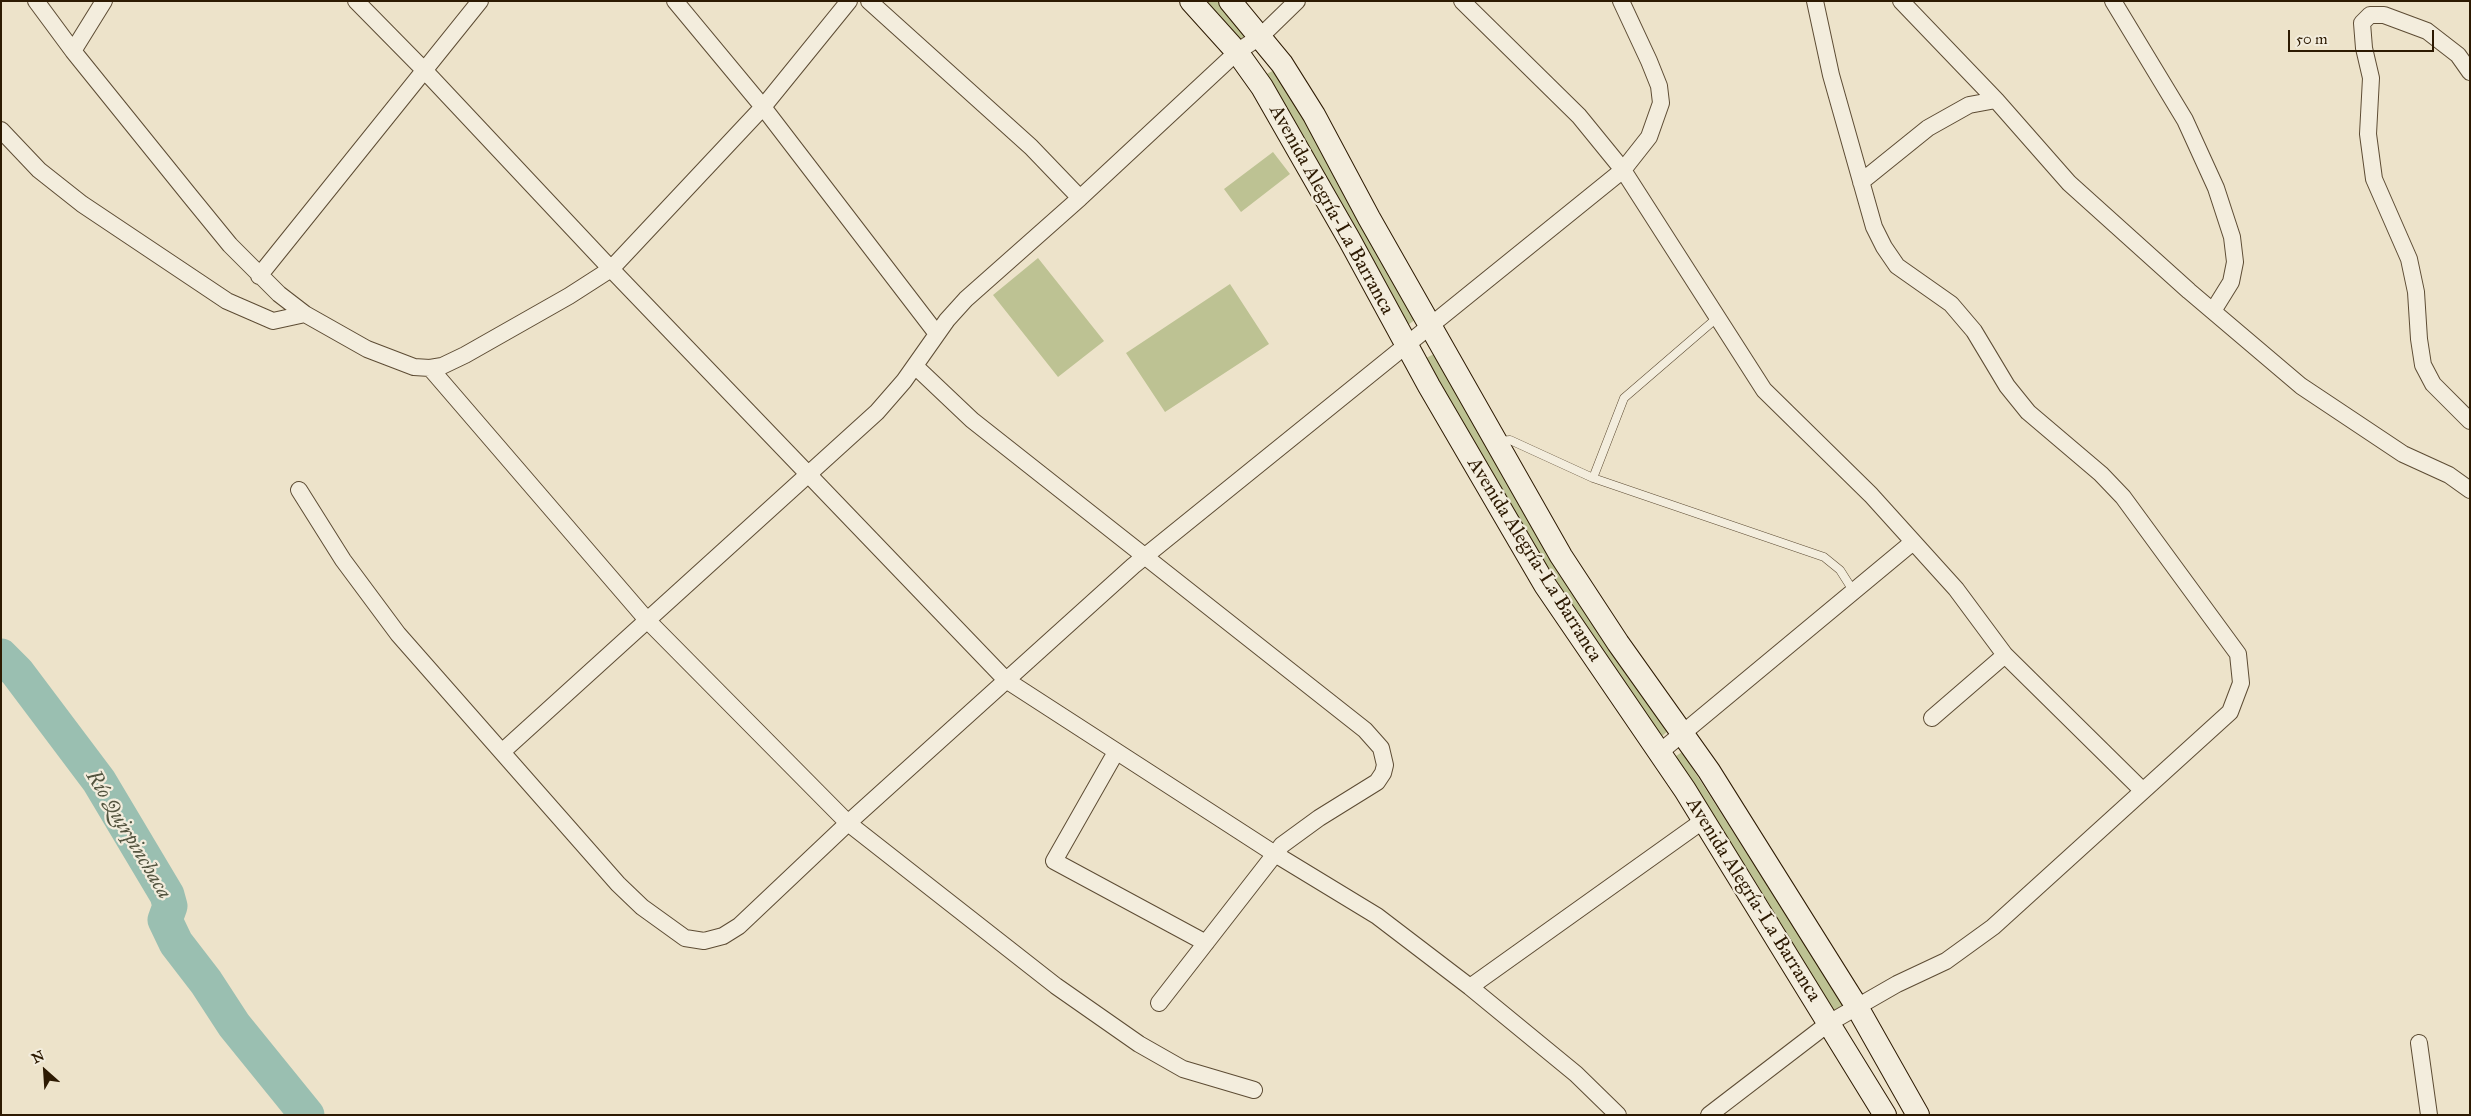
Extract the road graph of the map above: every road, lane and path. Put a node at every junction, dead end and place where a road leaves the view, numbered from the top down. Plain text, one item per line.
1 (36, 1) edge
2 (104, 1) edge
3 (356, 1) edge
4 (480, 1) edge
5 (675, 1) edge
6 (849, 1) edge
7 (870, 1) edge
8 (1191, 1) edge
9 (1230, 1) edge
10 (1297, 1) edge
11 (1462, 1) edge
12 (1621, 1) edge
13 (1815, 1) edge
14 (1901, 1) edge
15 (2113, 1) edge
16 (1261, 36) junction
17 (73, 51) junction
18 (1236, 52) junction
19 (425, 70) junction
20 (2470, 72) edge
21 (1996, 100) junction
22 (763, 107) junction
23 (1, 130) edge
24 (1623, 170) junction
25 (1861, 182) junction
26 (1080, 198) junction
27 (611, 269) junction
28 (259, 276) junction
29 (2213, 311) junction
30 (305, 314) junction
31 (1718, 317) junction
32 (1431, 327) junction
33 (937, 334) junction
34 (1407, 345) junction
35 (915, 366) junction
36 (430, 368) junction
37 (2470, 421) edge
38 (1495, 441) junction
39 (808, 473) junction
40 (1593, 478) junction
41 (299, 490) dead end
42 (2470, 490) edge
43 (1913, 542) junction
44 (1146, 556) junction
45 (1854, 592) junction
46 (647, 620) junction
47 (2005, 655) junction
48 (1006, 680) junction
49 (1932, 718) dead end
50 (1682, 733) junction
51 (503, 751) junction
52 (1116, 752) junction
53 (1660, 752) junction
54 (2143, 791) junction
55 (1704, 820) junction
56 (848, 823) junction
57 (1275, 854) junction
58 (1206, 943) junction
59 (1470, 987) junction
60 (1160, 1003) dead end
61 (1856, 1007) junction
62 (1829, 1023) junction
63 (2419, 1043) dead end
64 (1254, 1090) dead end
65 (1618, 1115) edge
66 (1709, 1115) edge
67 (1885, 1115) edge
68 (1918, 1115) edge
69 (2429, 1115) edge

1 - 17 street
2 - 17 street
3 - 19 street
4 - 19 street
5 - 22 street
6 - 22 street
7 - 26 street
8 - 18 main road, Avenida Alegría-La Barranca
9 - 16 main road, Avenida Alegría-La Barranca
10 - 16 street
11 - 24 street
12 - 24 street
13 - 25 street
14 - 21 street
15 - 29 street
16 - 18 street
16 - 32 main road, Avenida Alegría-La Barranca
17 - 28 street
18 - 26 street
18 - 34 main road, Avenida Alegría-La Barranca
19 - 27 street
19 - 28 street
20 - 37 street
21 - 25 street
21 - 29 street
22 - 27 street
22 - 33 street
23 - 30 street
24 - 31 street
24 - 32 street
25 - 54 street
26 - 33 street
27 - 36 street
27 - 39 street
28 - 30 street
29 - 42 street
30 - 36 street
31 - 40 lane
31 - 43 street
32 - 34 street
32 - 38 main road, Avenida Alegría-La Barranca
33 - 35 street
34 - 44 street
34 - 53 main road, Avenida Alegría-La Barranca
35 - 39 street
35 - 44 street
36 - 46 street
38 - 40 lane
38 - 50 main road, Avenida Alegría-La Barranca
39 - 46 street
39 - 48 street
40 - 45 lane
41 - 51 street
43 - 45 street
43 - 47 street
44 - 48 street
44 - 57 street
45 - 50 street
46 - 51 street
46 - 56 street
47 - 49 street
47 - 54 street
48 - 52 street
48 - 56 street
50 - 53 street
50 - 61 main road, Avenida Alegría-La Barranca
51 - 56 street
52 - 57 street
52 - 58 street
53 - 55 main road, Avenida Alegría-La Barranca
54 - 61 street
55 - 59 street
55 - 62 main road, Avenida Alegría-La Barranca
56 - 64 street
57 - 58 street
57 - 59 street
58 - 60 street
59 - 65 street
61 - 62 street
61 - 68 main road, Avenida Alegría-La Barranca
62 - 66 street
62 - 67 main road, Avenida Alegría-La Barranca
63 - 69 street

